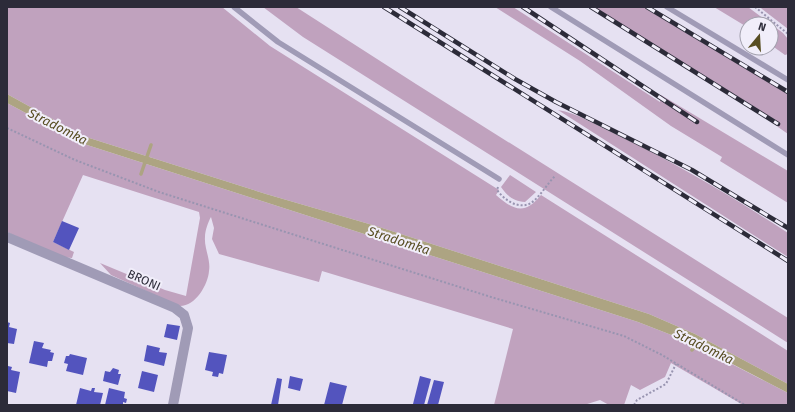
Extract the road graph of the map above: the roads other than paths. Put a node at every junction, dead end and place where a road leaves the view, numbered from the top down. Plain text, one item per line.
1 (234, 7) edge
2 (551, 7) edge
3 (667, 7) edge
4 (788, 80) edge
5 (788, 155) edge
6 (499, 180) road end
7 (7, 237) edge
8 (173, 405) edge

1 - 6 lane
2 - 5 lane
3 - 4 lane
7 - 8 street, BRONI

